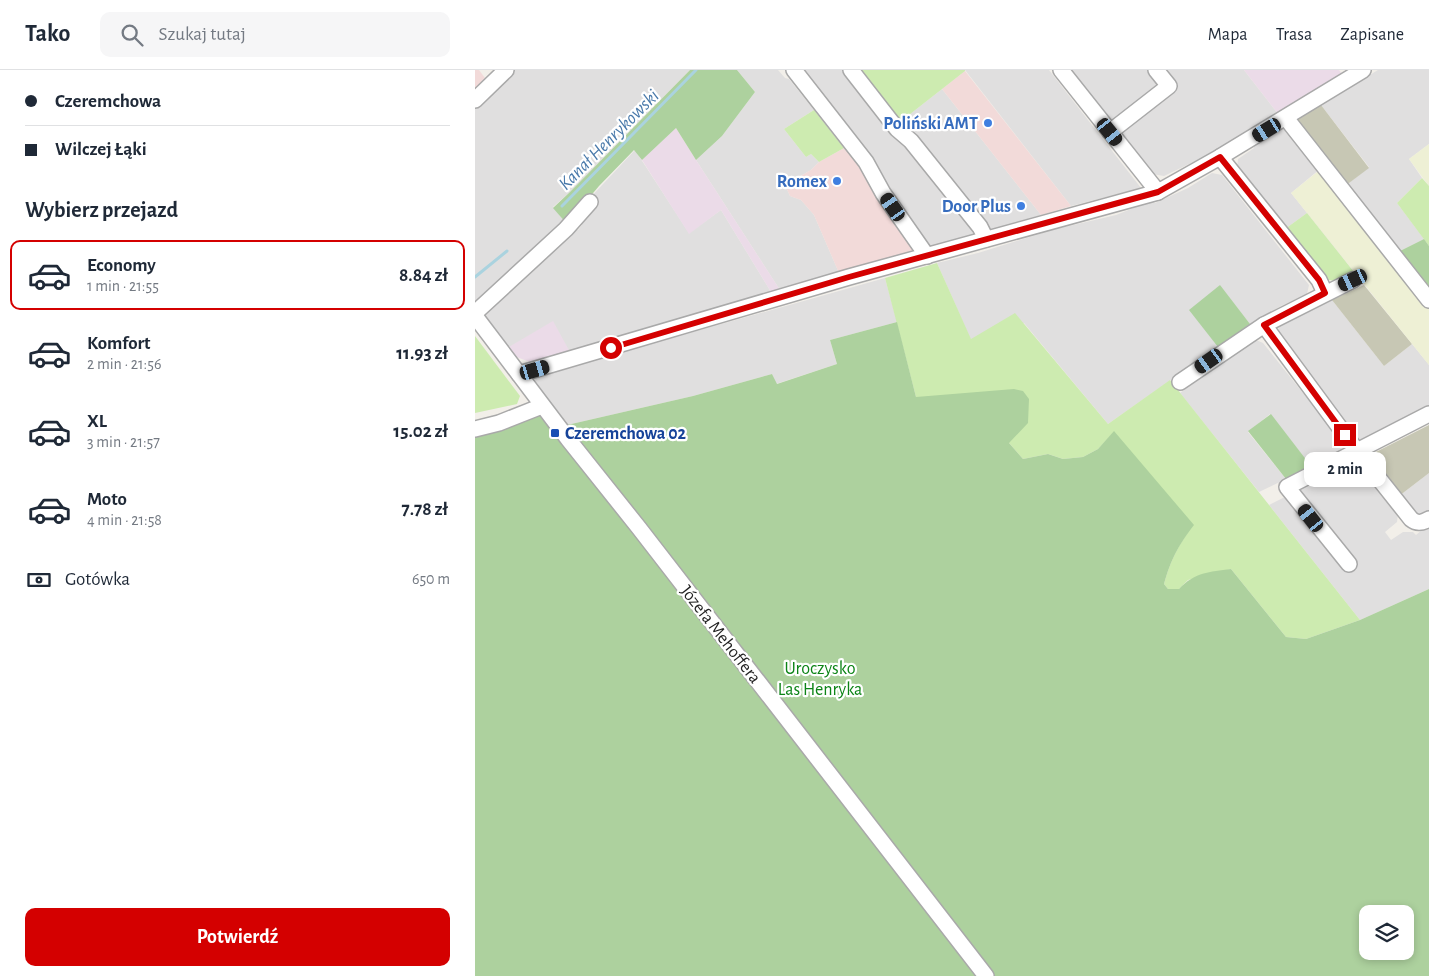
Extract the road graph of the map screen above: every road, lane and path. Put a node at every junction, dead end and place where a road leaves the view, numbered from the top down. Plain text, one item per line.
1 (506, 70) edge
2 (794, 70) edge
3 (851, 70) edge
4 (1061, 70) edge
5 (1156, 70) edge
6 (1363, 70) edge
7 (475, 100) edge
8 (1286, 118) junction
9 (1110, 132) junction
10 (1220, 157) junction
11 (1158, 192) junction
12 (589, 202) dead end
13 (986, 239) junction
14 (927, 256) junction
15 (1353, 280) dead end
16 (1325, 293) junction
17 (1429, 300) edge
18 (475, 314) edge
19 (1264, 325) junction
20 (519, 374) junction
21 (1180, 382) dead end
22 (542, 406) junction
23 (1429, 414) edge
24 (475, 429) edge
25 (1357, 451) junction
26 (1429, 519) edge
27 (1349, 564) dead end
28 (986, 976) edge

1 - 7 street
2 - 14 street
3 - 13 street
4 - 9 street
5 - 9 street
6 - 8 street
8 - 10 street
8 - 17 street
9 - 11 street
10 - 11 street
10 - 16 street
11 - 13 street
12 - 18 street
13 - 14 street
14 - 20 street
15 - 16 street
16 - 19 street
18 - 20 street, Józefa Mehoffera
19 - 21 street
19 - 25 street
20 - 22 street, Józefa Mehoffera
22 - 24 street
22 - 28 street, Józefa Mehoffera
23 - 25 street
25 - 26 street
25 - 27 street

